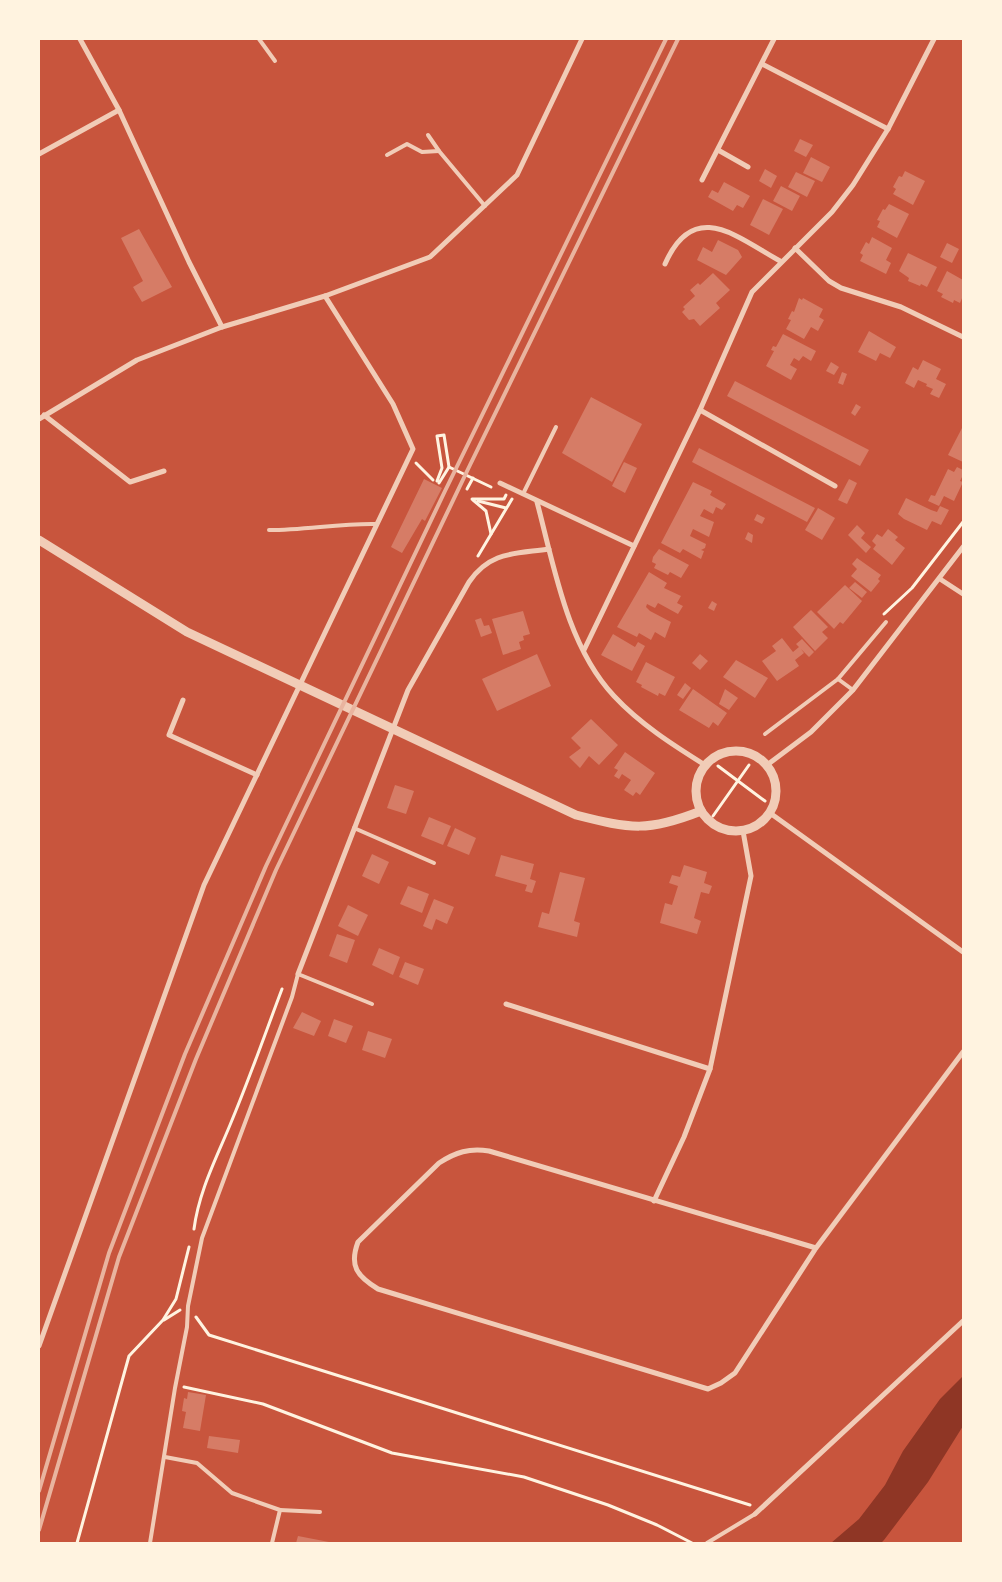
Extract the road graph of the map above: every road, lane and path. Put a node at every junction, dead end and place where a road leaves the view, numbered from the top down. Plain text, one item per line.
1 (80, 39) edge
2 (259, 39) edge
3 (582, 39) edge
4 (774, 39) edge
5 (934, 39) edge
6 (275, 60) dead end
7 (762, 64) junction
8 (119, 110) junction
9 (888, 129) junction
10 (428, 135) dead end
11 (718, 150) junction
12 (439, 151) junction
13 (39, 154) edge
14 (387, 154) dead end
15 (748, 167) dead end
16 (702, 180) dead end
17 (485, 206) junction
18 (795, 248) junction
19 (780, 261) junction
20 (665, 264) dead end
21 (325, 296) junction
22 (222, 327) junction
23 (963, 337) edge
24 (700, 410) junction
25 (41, 417) edge
26 (556, 427) dead end
27 (410, 457) junction
28 (449, 467) junction
29 (164, 471) dead end
30 (473, 478) junction
31 (436, 481) junction
32 (500, 483) dead end
33 (834, 486) dead end
34 (467, 489) dead end
35 (523, 494) junction
36 (472, 499) junction
37 (537, 502) junction
38 (963, 522) edge
39 (378, 524) junction
40 (270, 530) dead end
41 (39, 540) edge
42 (634, 546) junction
43 (963, 547) edge
44 (549, 549) junction
45 (940, 579) junction
46 (963, 594) edge
47 (886, 622) joint
48 (584, 650) junction
49 (838, 678) junction
50 (853, 690) junction
51 (183, 700) dead end
52 (765, 734) dead end
53 (749, 765) dead end
54 (767, 765) junction
55 (705, 766) junction
56 (718, 766) dead end
57 (257, 775) junction
58 (738, 781) junction
59 (765, 801) dead end
60 (701, 811) junction
61 (770, 813) junction
62 (713, 816) dead end
63 (354, 828) junction
64 (743, 831) junction
65 (434, 863) dead end
66 (963, 952) edge
67 (298, 974) junction
68 (372, 1004) dead end
69 (506, 1004) dead end
70 (963, 1052) edge
71 (710, 1069) junction
72 (654, 1201) junction
73 (816, 1248) junction
74 (188, 1306) junction
75 (963, 1322) edge
76 (39, 1346) edge
77 (175, 1385) junction
78 (165, 1457) junction
79 (761, 1508) junction
80 (280, 1510) junction
81 (320, 1512) dead end
82 (754, 1514) joint
83 (78, 1543) edge
84 (150, 1543) edge
85 (272, 1543) edge
86 (692, 1543) edge
87 (707, 1543) edge

1 - 8 street
2 - 6 lane
3 - 17 street
4 - 7 street
5 - 9 street
7 - 9 street
7 - 11 street
8 - 13 street
8 - 22 street
9 - 18 street
10 - 12 lane
11 - 15 street
11 - 16 street
12 - 14 lane
12 - 17 lane
17 - 21 street
18 - 19 street
18 - 23 street
19 - 20 street
19 - 24 street
21 - 22 street
21 - 27 street
22 - 25 street
24 - 33 street
24 - 42 street
25 - 29 street
26 - 35 lane
27 - 31 path
27 - 39 street
28 - 30 path
28 - 31 path
28 - 31 path
30 - 34 path
30 - 36 path
32 - 35 street
35 - 37 street
36 - 36 path
37 - 42 street
37 - 44 street
38 - 47 path
39 - 40 lane
39 - 57 street
41 - 60 street
42 - 48 street
43 - 45 street
44 - 48 street
44 - 63 street
45 - 46 street
45 - 50 street
47 - 49 lane
48 - 55 street
49 - 50 lane
49 - 52 lane
50 - 54 street
51 - 57 street
53 - 58 path
54 - 55 street
54 - 61 street
55 - 60 street
56 - 58 path
57 - 76 street
58 - 59 path
58 - 62 path
60 - 64 street
61 - 64 street
61 - 66 street
63 - 65 lane
63 - 67 street
64 - 71 street
67 - 68 lane
67 - 74 lane
69 - 71 street
70 - 73 street
71 - 72 street
72 - 73 street
72 - 73 street
74 - 77 lane
74 - 79 path
74 - 83 path
75 - 79 street
77 - 78 lane
77 - 86 path
78 - 80 lane
78 - 84 lane
79 - 82 street
80 - 81 lane
80 - 85 lane
82 - 87 lane

